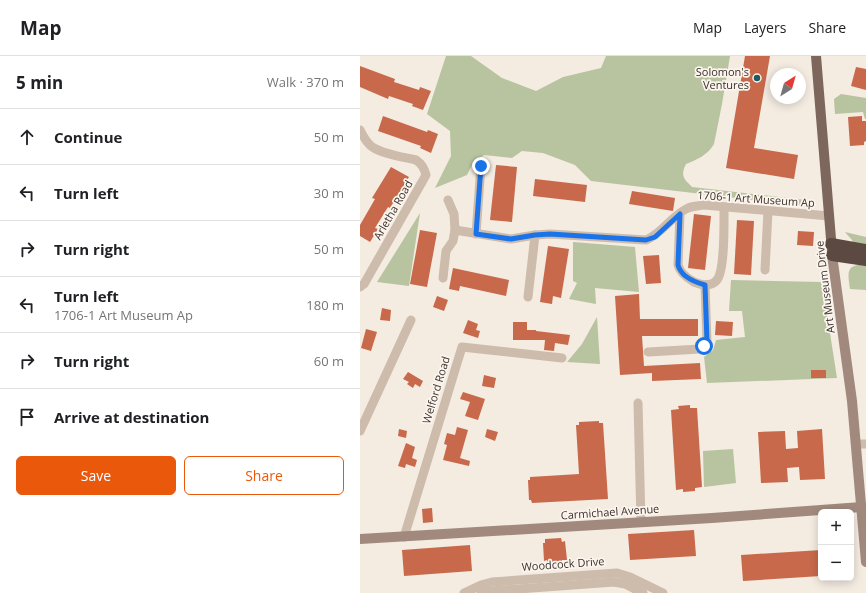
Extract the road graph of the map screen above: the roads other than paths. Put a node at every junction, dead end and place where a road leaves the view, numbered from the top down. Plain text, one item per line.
1 (816, 56) edge
2 (360, 130) edge
3 (481, 166) dead end
4 (448, 200) dead end
5 (724, 207) junction
6 (768, 211) junction
7 (680, 214) junction
8 (829, 216) junction
9 (455, 230) junction
10 (476, 234) junction
11 (535, 235) junction
12 (832, 249) junction
13 (866, 250) edge
14 (866, 260) edge
15 (765, 270) dead end
16 (443, 278) dead end
17 (705, 285) junction
18 (360, 288) edge
19 (528, 297) dead end
20 (411, 320) dead end
21 (648, 352) dead end
22 (562, 358) dead end
23 (638, 403) dead end
24 (360, 432) edge
25 (861, 444) edge
26 (862, 508) junction
27 (641, 522) junction
28 (404, 537) junction
29 (360, 539) edge
30 (866, 562) edge
31 (464, 593) edge
32 (481, 593) edge
33 (643, 593) edge
34 (663, 593) edge

1 - 8 main road, Art Museum Drive
2 - 18 street, Arletha Road
3 - 10 street
4 - 9 street
5 - 6 street, 1706-1 Art Museum Ap
5 - 7 street, 1706-1 Art Museum Ap
5 - 17 street
6 - 8 street, 1706-1 Art Museum Ap
6 - 15 street
7 - 11 street, 1706-1 Art Museum Ap
7 - 17 street
8 - 12 main road, Art Museum Drive
9 - 10 street, 1706-1 Art Museum Ap
9 - 16 street
10 - 11 street, 1706-1 Art Museum Ap
11 - 19 street
12 - 13 highway
12 - 14 highway
12 - 25 street, Art Museum Drive
17 - 21 street
20 - 24 street
22 - 28 street, Welford Road
23 - 27 street
25 - 26 street, Art Museum Drive
26 - 27 street, Carmichael Avenue
26 - 30 street, Art Museum Drive
27 - 28 street, Carmichael Avenue
28 - 29 street, Carmichael Avenue
31 - 34 street, Woodcock Drive
32 - 33 street, Woodcock Drive

